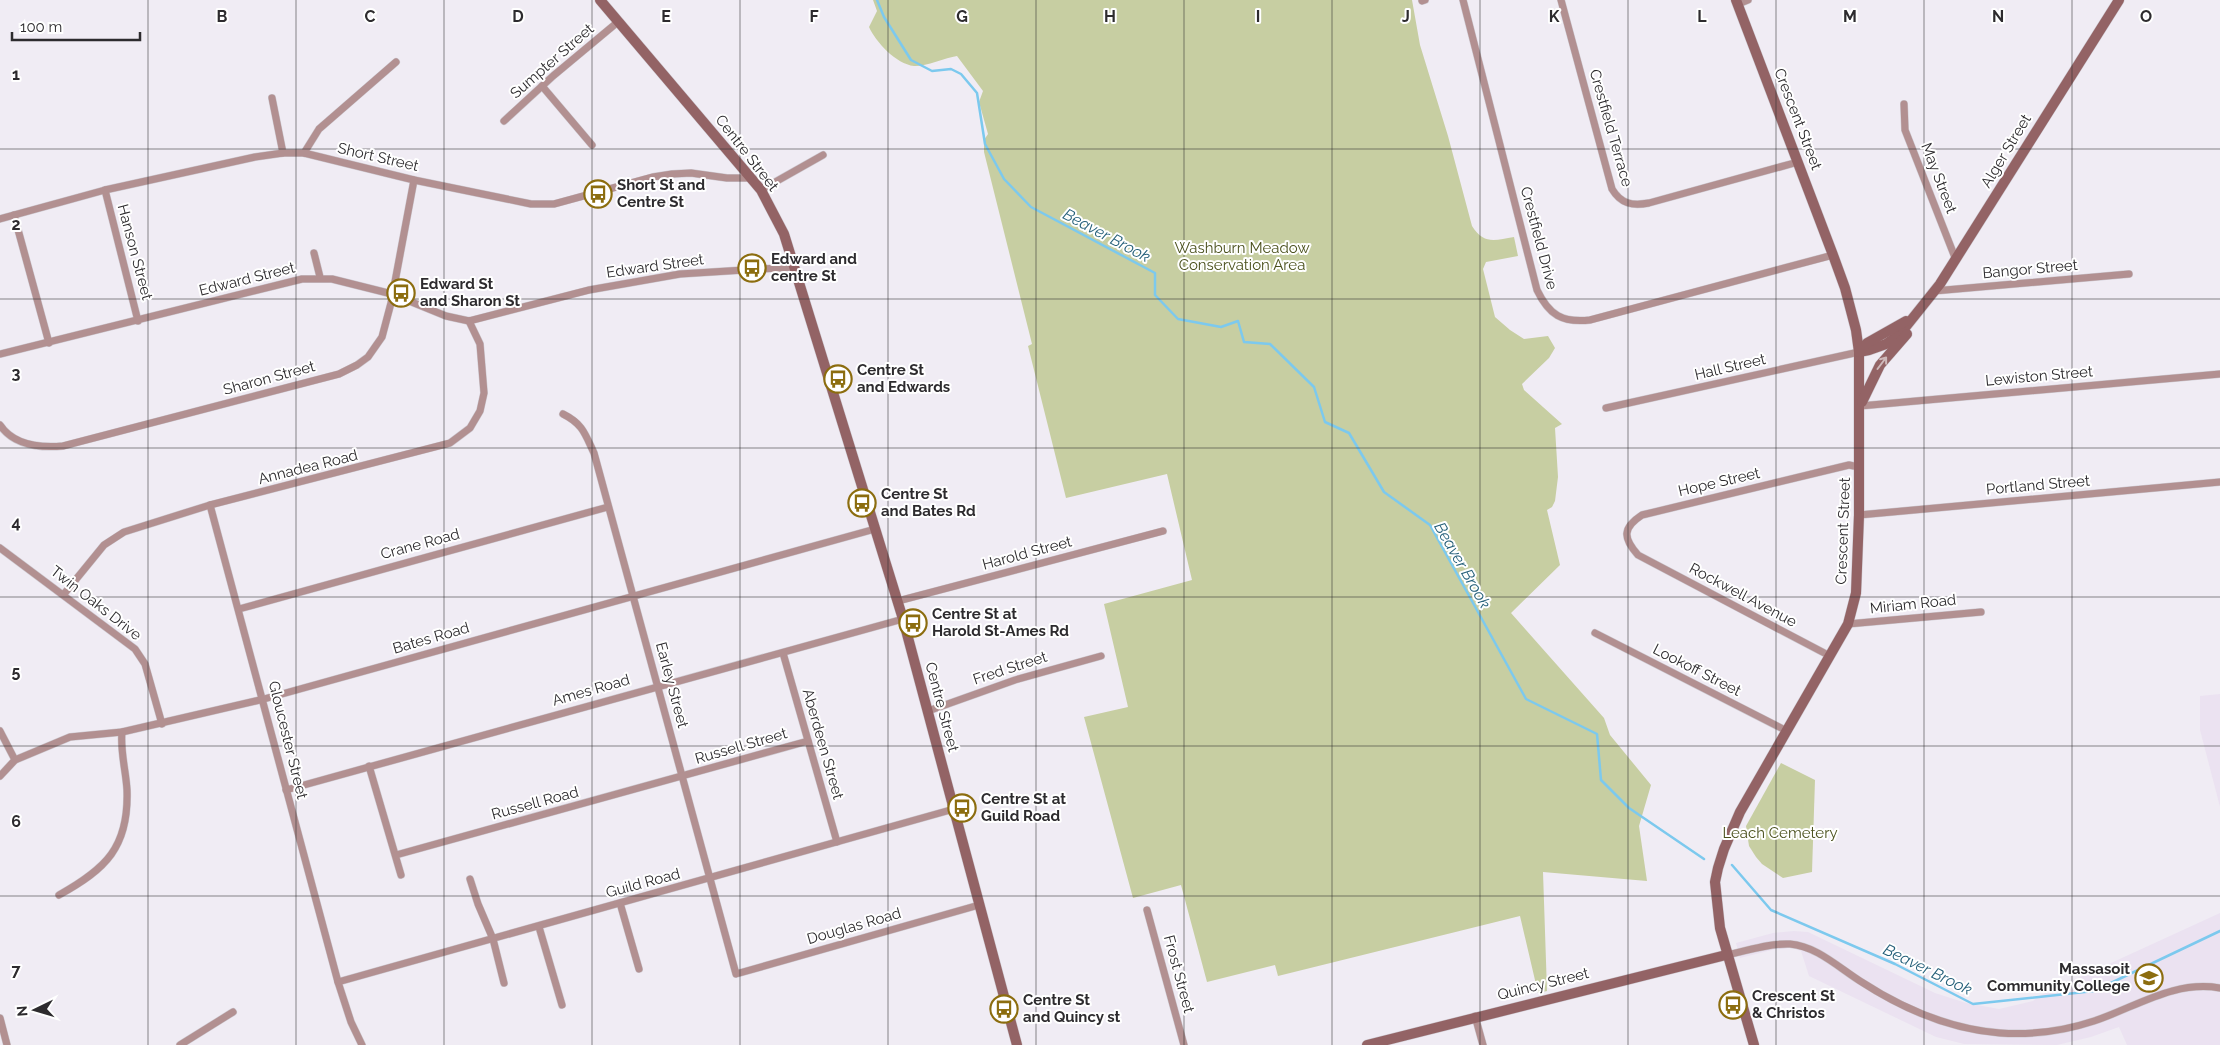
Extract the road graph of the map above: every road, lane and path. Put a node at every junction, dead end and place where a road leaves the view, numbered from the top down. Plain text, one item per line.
1 (600, 0) edge
2 (1463, 0) edge
3 (1561, 0) edge
4 (1748, 0) edge
5 (2118, 0) edge
6 (1737, 2) edge
7 (619, 21) junction
8 (396, 62) dead end
9 (542, 86) junction
10 (272, 98) dead end
11 (1904, 104) dead end
12 (504, 122) dead end
13 (592, 145) dead end
14 (283, 153) junction
15 (304, 153) junction
16 (824, 155) dead end
17 (1798, 162) junction
18 (752, 178) junction
19 (414, 180) junction
20 (105, 190) junction
21 (761, 190) junction
22 (14, 215) junction
23 (0, 219) edge
24 (314, 253) dead end
25 (1833, 255) junction
26 (1956, 260) junction
27 (794, 267) junction
28 (2129, 274) dead end
29 (320, 278) junction
30 (1934, 291) junction
31 (392, 294) junction
32 (1916, 315) junction
33 (138, 320) junction
34 (469, 321) junction
35 (49, 342) junction
36 (1859, 352) junction
37 (0, 354) edge
38 (2220, 374) edge
39 (1860, 406) junction
40 (1606, 408) dead end
41 (563, 414) dead end
42 (0, 425) edge
43 (1860, 467) junction
44 (2220, 482) edge
45 (210, 506) junction
46 (608, 507) junction
47 (1859, 515) junction
48 (874, 529) junction
49 (1163, 531) dead end
50 (0, 548) edge
51 (1644, 558) joint
52 (64, 594) junction
53 (633, 596) junction
54 (898, 601) junction
55 (239, 609) junction
56 (1981, 612) dead end
57 (903, 619) junction
58 (1848, 624) junction
59 (1595, 633) dead end
60 (782, 653) junction
61 (1101, 656) dead end
62 (1830, 656) junction
63 (658, 686) junction
64 (264, 699) junction
65 (928, 711) junction
66 (162, 724) junction
67 (1787, 730) junction
68 (0, 731) edge
69 (122, 732) junction
70 (808, 741) junction
71 (15, 760) junction
72 (370, 766) junction
73 (0, 776) edge
74 (681, 778) junction
75 (286, 790) junction
76 (954, 808) junction
77 (836, 842) junction
78 (396, 856) junction
79 (401, 874) dead end
80 (470, 879) dead end
81 (709, 879) junction
82 (60, 895) dead end
83 (620, 903) junction
84 (980, 905) junction
85 (1147, 910) dead end
86 (539, 927) junction
87 (493, 940) junction
88 (1726, 955) junction
89 (639, 969) dead end
90 (736, 974) joint
91 (338, 982) junction
92 (504, 983) dead end
93 (2220, 988) edge
94 (562, 1005) dead end
95 (233, 1012) dead end
96 (1475, 1016) junction
97 (0, 1018) edge
98 (7, 1045) edge
99 (180, 1045) edge
100 (362, 1045) edge
101 (1017, 1045) edge
102 (1184, 1045) edge
103 (1367, 1045) edge
104 (1483, 1045) edge
105 (1754, 1045) edge

1 - 7 main road, Centre Street
2 - 25 street, Crestfield Drive
3 - 17 street, Crestfield Terrace
4 - 6 street
5 - 26 main road, Alger Street
6 - 17 main road, Crescent Street
7 - 9 street, Sumpter Street
7 - 18 main road, Centre Street
8 - 15 street
9 - 12 street, Sumpter Street
9 - 13 street
10 - 14 street
11 - 26 street, May Street
14 - 15 street, Short Street
14 - 20 street, Short Street
15 - 19 street, Short Street
16 - 21 street
17 - 25 main road, Crescent Street
18 - 19 street, Short Street
18 - 21 main road, Centre Street
19 - 31 street, Sharon Street
20 - 22 street, Short Street
20 - 33 street, Hanson Street
21 - 27 main road, Centre Street
22 - 23 street, Short Street
22 - 35 street
24 - 29 street
25 - 36 main road, Crescent Street
26 - 30 main road, Alger Street
27 - 34 street, Edward Street
27 - 48 main road, Centre Street
28 - 30 street, Bangor Street
29 - 31 street, Edward Street
29 - 33 street, Edward Street
30 - 32 main road, Alger Street
31 - 34 street, Edward Street
31 - 42 street, Sharon Street
32 - 36 main road, Alger Street
39 -> 32 main road
33 - 35 street, Edward Street
34 - 45 street, Annadea Road
35 - 37 street, Edward Street
36 - 39 main road, Crescent Street
36 - 40 street, Hall Street
38 - 39 street, Lewiston Street
39 - 43 main road, Crescent Street
41 - 46 street, Earley Street
43 - 47 main road, Crescent Street
43 - 51 street, Hope Street
44 - 47 street, Portland Street
45 - 52 street, Annadea Road
45 - 55 street, Gloucester Street
46 - 53 street, Earley Street
46 - 55 street, Crane Road
47 - 58 main road, Crescent Street
48 - 53 street, Bates Road
48 - 54 main road, Centre Street
49 - 54 street, Harold Street
50 - 52 street, Twin Oaks Drive
51 - 62 street, Rockwell Avenue
52 - 66 street, Twin Oaks Drive
53 - 63 street, Earley Street
53 - 64 street, Bates Road
54 - 57 main road, Centre Street
55 - 64 street, Gloucester Street
56 - 58 street, Miriam Road
57 - 60 street, Ames Road
57 - 65 main road, Centre Street
58 - 62 main road, Crescent Street
59 - 67 street, Lookoff Street
60 - 63 street, Ames Road
60 - 70 street, Aberdeen Street
61 - 65 street, Fred Street
62 - 67 main road, Crescent Street
63 - 72 street, Ames Road
63 - 74 street, Earley Street
64 - 66 street, Bates Road
64 - 75 street, Gloucester Street
65 - 76 main road, Centre Street
66 - 69 street, Bates Road
67 - 88 main road, Crescent Street
68 - 71 street
69 - 71 street, Bates Road
69 - 82 street
70 - 74 street, Russell Street
70 - 77 street, Aberdeen Street
71 - 73 street, Bates Road
72 - 75 street, Ames Road
72 - 78 street
74 - 78 street, Russell Road
74 - 81 street, Earley Street
75 - 91 street, Gloucester Street
76 - 77 street, Guild Road
76 - 84 main road, Centre Street
77 - 81 street, Guild Road
78 - 79 street
80 - 87 street
81 - 83 street, Guild Road
81 - 90 street, Earley Street
83 - 86 street, Guild Road
83 - 89 street
84 - 90 street, Douglas Road
84 - 101 main road, Centre Street
85 - 102 street, Frost Street
86 - 87 street, Guild Road
86 - 94 street
87 - 91 street, Guild Road
87 - 92 street
88 - 93 street
88 - 96 main road, Quincy Street
88 - 105 main road, Crescent Street
91 - 100 street, Gloucester Street
95 - 99 street
96 - 103 main road, Quincy Street
96 - 104 street
97 - 98 street

